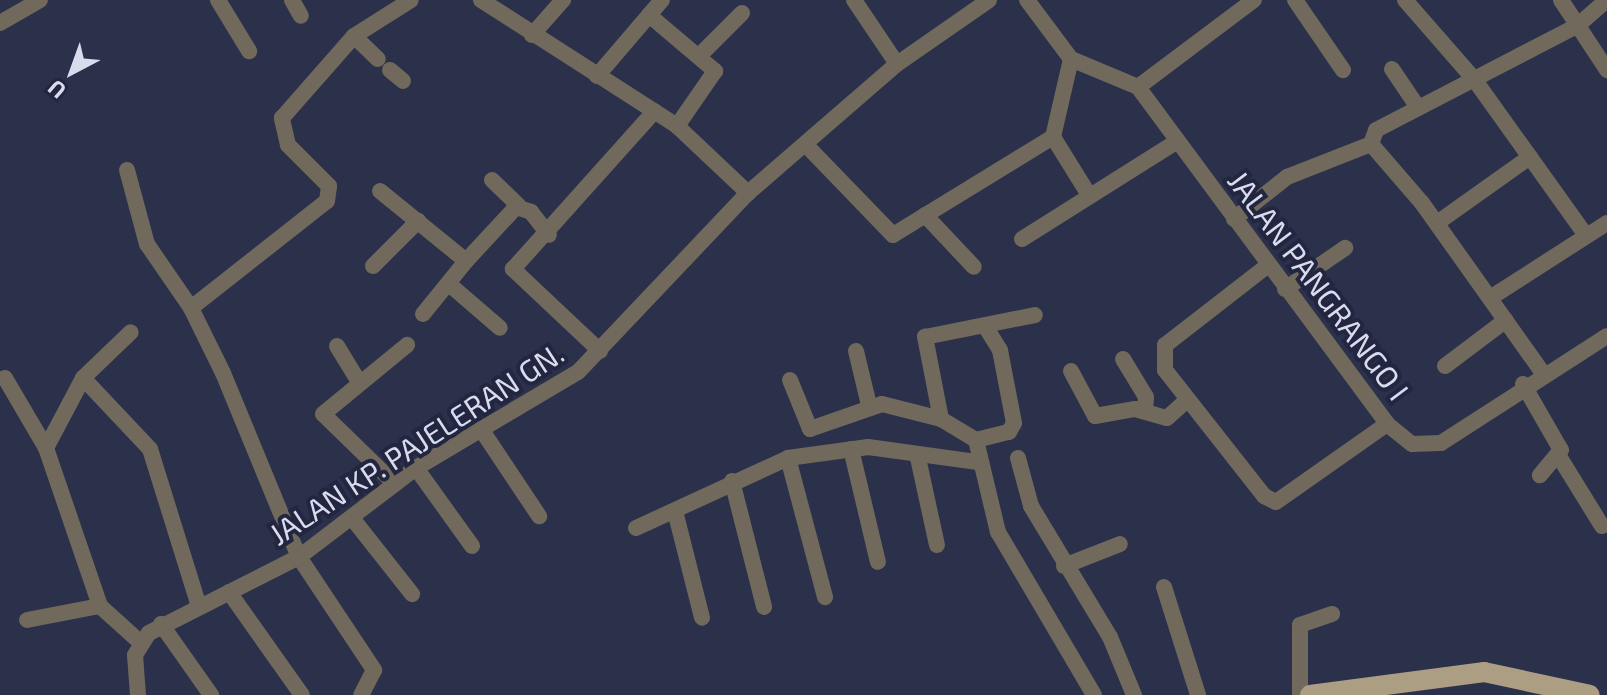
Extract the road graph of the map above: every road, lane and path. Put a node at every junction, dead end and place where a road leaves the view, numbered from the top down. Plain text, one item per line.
1 (40, 0) edge
2 (218, 0) edge
3 (292, 0) edge
4 (411, 0) edge
5 (481, 0) edge
6 (563, 0) edge
7 (662, 0) edge
8 (854, 0) edge
9 (989, 0) edge
10 (1027, 0) edge
11 (1254, 0) edge
12 (1295, 0) edge
13 (1405, 0) edge
14 (1561, 0) edge
15 (1607, 0) edge
16 (742, 13) dead end
17 (649, 15) junction
18 (301, 16) dead end
19 (0, 23) edge
20 (1577, 26) junction
21 (532, 35) junction
22 (354, 36) junction
23 (249, 51) dead end
24 (701, 54) junction
25 (1071, 59) junction
26 (897, 64) junction
27 (1392, 69) dead end
28 (390, 70) dead end
29 (1343, 70) dead end
30 (1607, 70) edge
31 (597, 76) junction
32 (1474, 79) junction
33 (1138, 87) junction
34 (1417, 106) junction
35 (655, 111) junction
36 (677, 126) junction
37 (1053, 137) junction
38 (1176, 142) junction
39 (1371, 144) junction
40 (806, 145) junction
41 (1530, 157) junction
42 (127, 170) dead end
43 (492, 180) dead end
44 (380, 191) dead end
45 (748, 193) junction
46 (1089, 195) junction
47 (519, 206) junction
48 (925, 215) junction
49 (1234, 219) junction
50 (418, 221) junction
51 (1437, 223) junction
52 (1607, 223) edge
53 (1585, 234) junction
54 (549, 235) junction
55 (1022, 239) dead end
56 (1345, 248) dead end
57 (466, 261) junction
58 (373, 266) dead end
59 (1267, 266) junction
60 (974, 267) dead end
61 (449, 284) junction
62 (1285, 289) junction
63 (1490, 298) junction
64 (191, 308) junction
65 (423, 314) dead end
66 (1035, 315) dead end
67 (1506, 320) junction
68 (500, 328) dead end
69 (986, 328) junction
70 (131, 332) dead end
71 (1607, 336) edge
72 (407, 345) dead end
73 (337, 346) dead end
74 (600, 351) junction
75 (856, 351) dead end
76 (1123, 359) dead end
77 (1445, 366) dead end
78 (1071, 371) dead end
79 (1543, 373) junction
80 (5, 378) dead end
81 (83, 378) junction
82 (790, 380) dead end
83 (359, 382) junction
84 (1523, 384) junction
85 (1188, 399) junction
86 (869, 405) junction
87 (1145, 411) junction
88 (941, 419) junction
89 (1387, 424) junction
90 (481, 429) junction
91 (976, 440) junction
92 (46, 448) junction
93 (851, 449) junction
94 (788, 458) junction
95 (918, 458) junction
96 (1018, 458) dead end
97 (1560, 458) junction
98 (978, 462) junction
99 (416, 468) junction
100 (1540, 475) dead end
101 (732, 481) junction
102 (395, 484) junction
103 (675, 511) junction
104 (539, 516) dead end
105 (352, 518) junction
106 (1602, 526) dead end
107 (636, 528) dead end
108 (1120, 544) dead end
109 (937, 545) dead end
110 (472, 546) dead end
111 (299, 557) junction
112 (878, 562) dead end
113 (1064, 566) junction
114 (1164, 587) dead end
115 (229, 592) junction
116 (412, 594) dead end
117 (825, 597) dead end
118 (100, 606) junction
119 (199, 606) junction
120 (764, 607) dead end
121 (1332, 614) dead end
122 (702, 618) dead end
123 (27, 620) dead end
124 (161, 624) junction
125 (141, 643) junction
126 (138, 695) edge
127 (211, 695) edge
128 (302, 695) edge
129 (361, 695) edge
130 (1094, 695) edge
131 (1134, 695) edge
132 (1198, 695) edge
133 (1300, 695) edge
134 (1310, 695) edge
135 (1590, 695) edge

1 - 19 street
2 - 23 street
3 - 18 street
4 - 22 street
5 - 21 street
6 - 21 street
7 - 17 street
8 - 26 street
9 - 26 street, JALAN KP. PAJELERAN GN.
10 - 25 street
11 - 33 street
12 - 29 street
13 - 32 street
14 - 20 street
15 - 20 street
16 - 24 street
17 - 24 street
17 - 31 street
20 - 30 street
20 - 32 street
21 - 31 street
22 - 28 street
22 - 64 street
24 - 36 street
25 - 33 street
25 - 37 street
26 - 40 street, JALAN KP. PAJELERAN GN.
27 - 34 street
31 - 35 street
32 - 34 street
32 - 41 street
33 - 38 street, JALAN PANGRANGO I
34 - 39 street
35 - 36 street
35 - 54 street
36 - 45 street
37 - 46 street
37 - 48 street
38 - 46 street
38 - 49 street, JALAN PANGRANGO I
39 - 49 street
39 - 51 street
40 - 45 street, JALAN KP. PAJELERAN GN.
40 - 48 street
41 - 51 street
41 - 53 street
42 - 64 street
43 - 47 street
44 - 50 street
45 - 74 street, JALAN KP. PAJELERAN GN.
46 - 55 street
47 - 54 street
47 - 57 street
48 - 60 street
49 - 59 street, JALAN PANGRANGO I
50 - 57 street
50 - 58 street
51 - 63 street
52 - 53 street
53 - 63 street
54 - 74 street
56 - 62 street
57 - 61 street
59 - 62 street, JALAN PANGRANGO I
59 - 85 street
61 - 65 street
61 - 68 street
62 - 89 street, JALAN PANGRANGO I
63 - 67 street
64 - 111 street
66 - 69 street
67 - 77 street
67 - 79 street
69 - 88 street
69 - 91 street
70 - 81 street
71 - 79 street, JALAN PANGRANGO I
72 - 83 street
73 - 83 street
74 - 90 street, JALAN KP. PAJELERAN GN.
75 - 86 street
76 - 87 street
78 - 87 street
79 - 84 street, JALAN PANGRANGO I
80 - 92 street
81 - 92 street
81 - 119 street
82 - 86 street
83 - 102 street
84 - 89 street, JALAN PANGRANGO I
84 - 97 street
85 - 87 street
85 - 89 street
86 - 88 street
88 - 91 street
90 - 99 street, JALAN KP. PAJELERAN GN.
90 - 104 street
91 - 98 street
92 - 118 street
93 - 94 street
93 - 95 street
93 - 112 street
94 - 101 street
94 - 117 street
95 - 98 street
95 - 109 street
96 - 113 street
97 - 100 street
97 - 106 street
98 - 130 street
99 - 102 street, JALAN KP. PAJELERAN GN.
99 - 110 street
101 - 103 street
101 - 120 street
102 - 105 street, JALAN KP. PAJELERAN GN.
103 - 107 street
103 - 122 street
105 - 111 street, JALAN KP. PAJELERAN GN.
105 - 116 street
108 - 113 street
111 - 115 street, JALAN KP. PAJELERAN GN.
111 - 129 street
113 - 131 street
114 - 132 street
115 - 119 street, JALAN KP. PAJELERAN GN.
115 - 128 street
118 - 123 street
118 - 125 street
119 - 124 street, JALAN KP. PAJELERAN GN.
121 - 133 street
124 - 125 street, JALAN KP. PAJELERAN GN.
124 - 127 street
125 - 126 street
134 - 135 main road

